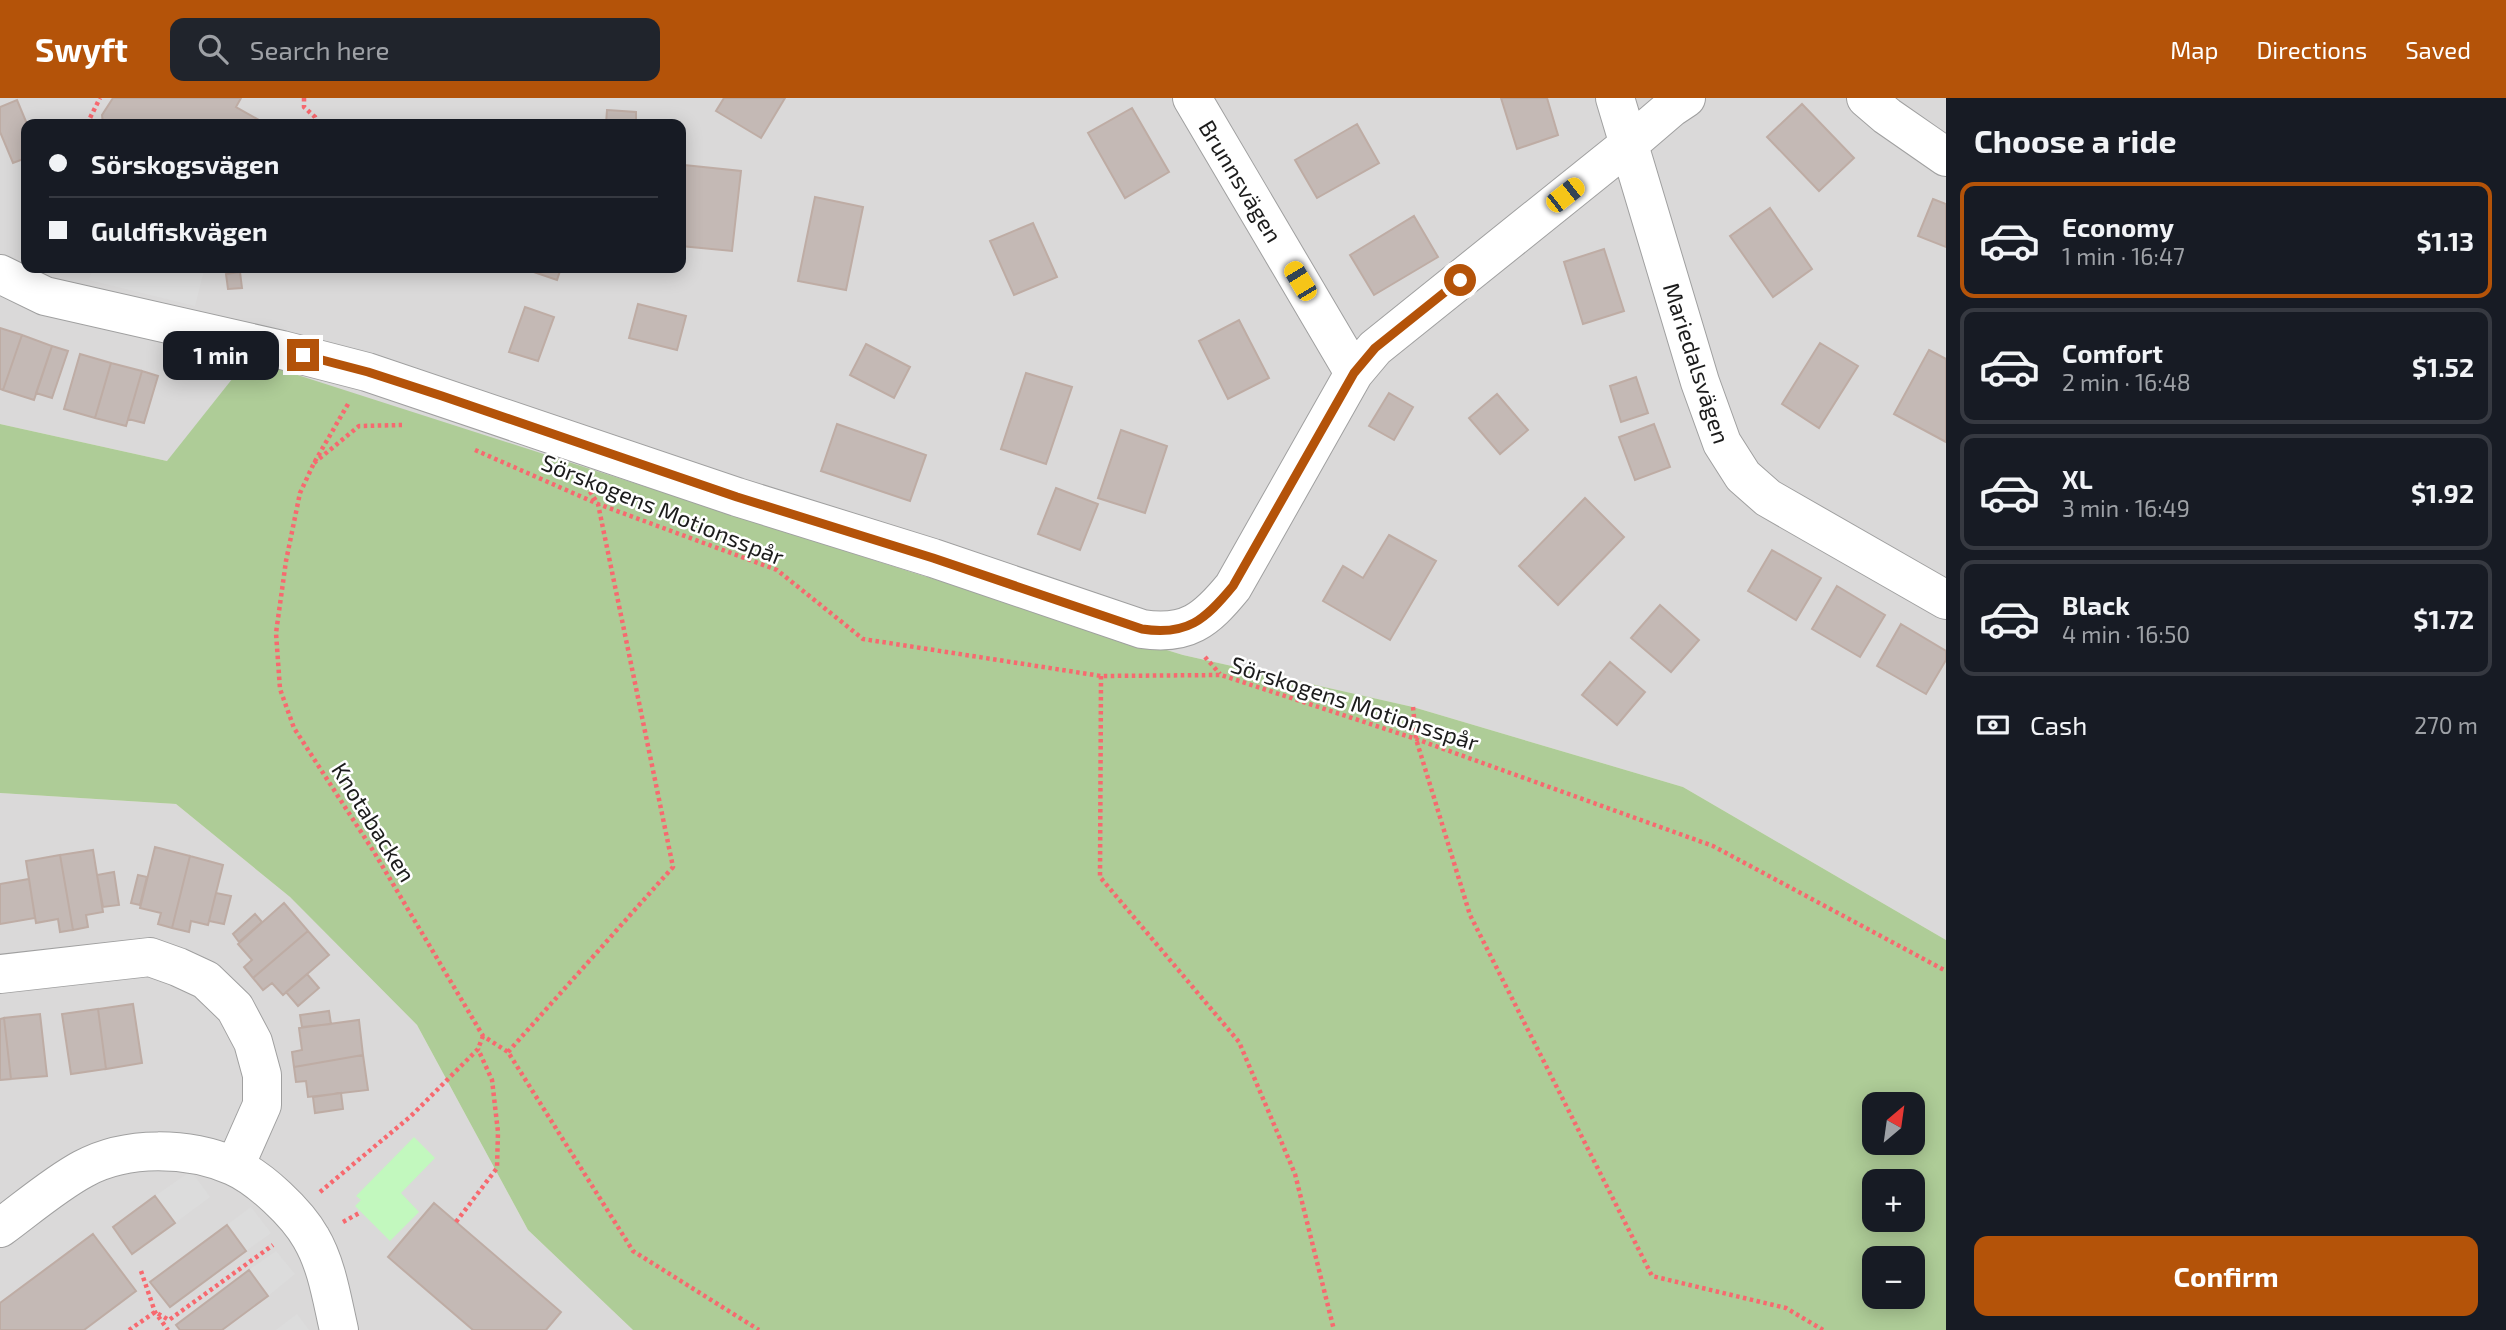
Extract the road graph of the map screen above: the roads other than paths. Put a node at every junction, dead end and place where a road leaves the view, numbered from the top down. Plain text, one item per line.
1 (1192, 98) edge
2 (1615, 98) edge
3 (1686, 98) edge
4 (1866, 98) edge
5 (1629, 144) junction
6 (1946, 157) edge
7 (0, 274) edge
8 (1354, 373) junction
9 (1946, 600) edge
10 (0, 974) edge
11 (234, 1167) junction
12 (0, 1228) edge
13 (339, 1330) edge

1 - 8 street, Brunnsvägen
2 - 5 street, Mariedalsvägen
3 - 5 street
4 - 6 street
5 - 8 street
5 - 9 street, Mariedalsvägen
7 - 8 street
10 - 11 street
11 - 12 street
11 - 13 street

